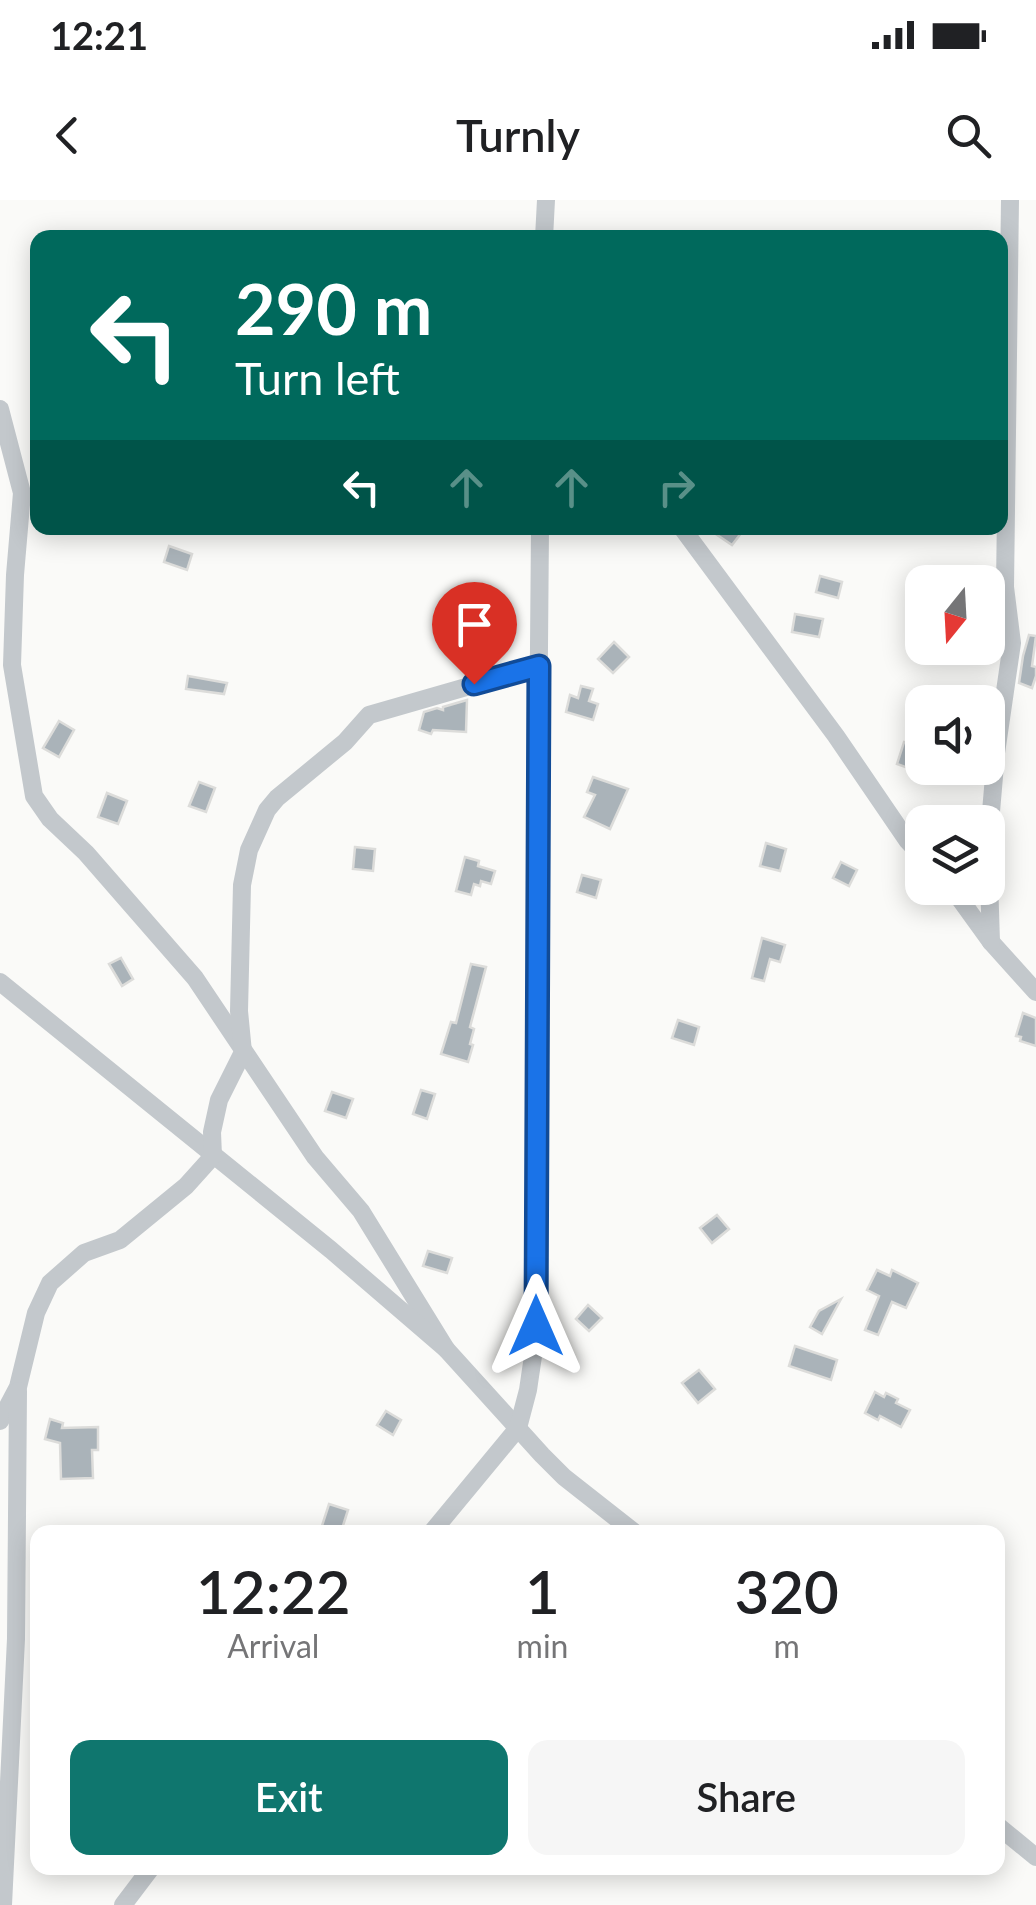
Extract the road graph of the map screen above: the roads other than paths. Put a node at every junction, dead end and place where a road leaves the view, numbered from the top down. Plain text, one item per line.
1 (546, 200) edge
2 (1010, 200) edge
3 (544, 230) edge
4 (1008, 322) edge
5 (0, 409) edge
6 (540, 535) edge
7 (687, 535) edge
8 (1006, 535) edge
9 (539, 666) junction
10 (905, 837) edge
11 (964, 905) edge
12 (991, 942) junction
13 (0, 982) edge
14 (1036, 992) edge
15 (243, 1052) junction
16 (213, 1156) junction
17 (446, 1349) junction
18 (18, 1388) junction
19 (0, 1421) edge
20 (518, 1428) junction
21 (438, 1525) edge
22 (625, 1525) edge
23 (1005, 1832) edge
24 (1036, 1857) edge
25 (146, 1875) edge
26 (3, 1905) edge
27 (123, 1905) edge

1 - 3 street
2 - 4 street
5 - 15 street
6 - 9 street
7 - 10 street
8 - 12 street
9 - 15 street
9 - 20 street
11 - 12 street
12 - 14 street
13 - 16 street
15 - 16 street
15 - 17 street
16 - 17 street
16 - 18 street
17 - 20 street
18 - 19 street
18 - 26 street
20 - 21 street
20 - 22 street
23 - 24 street
25 - 27 street

